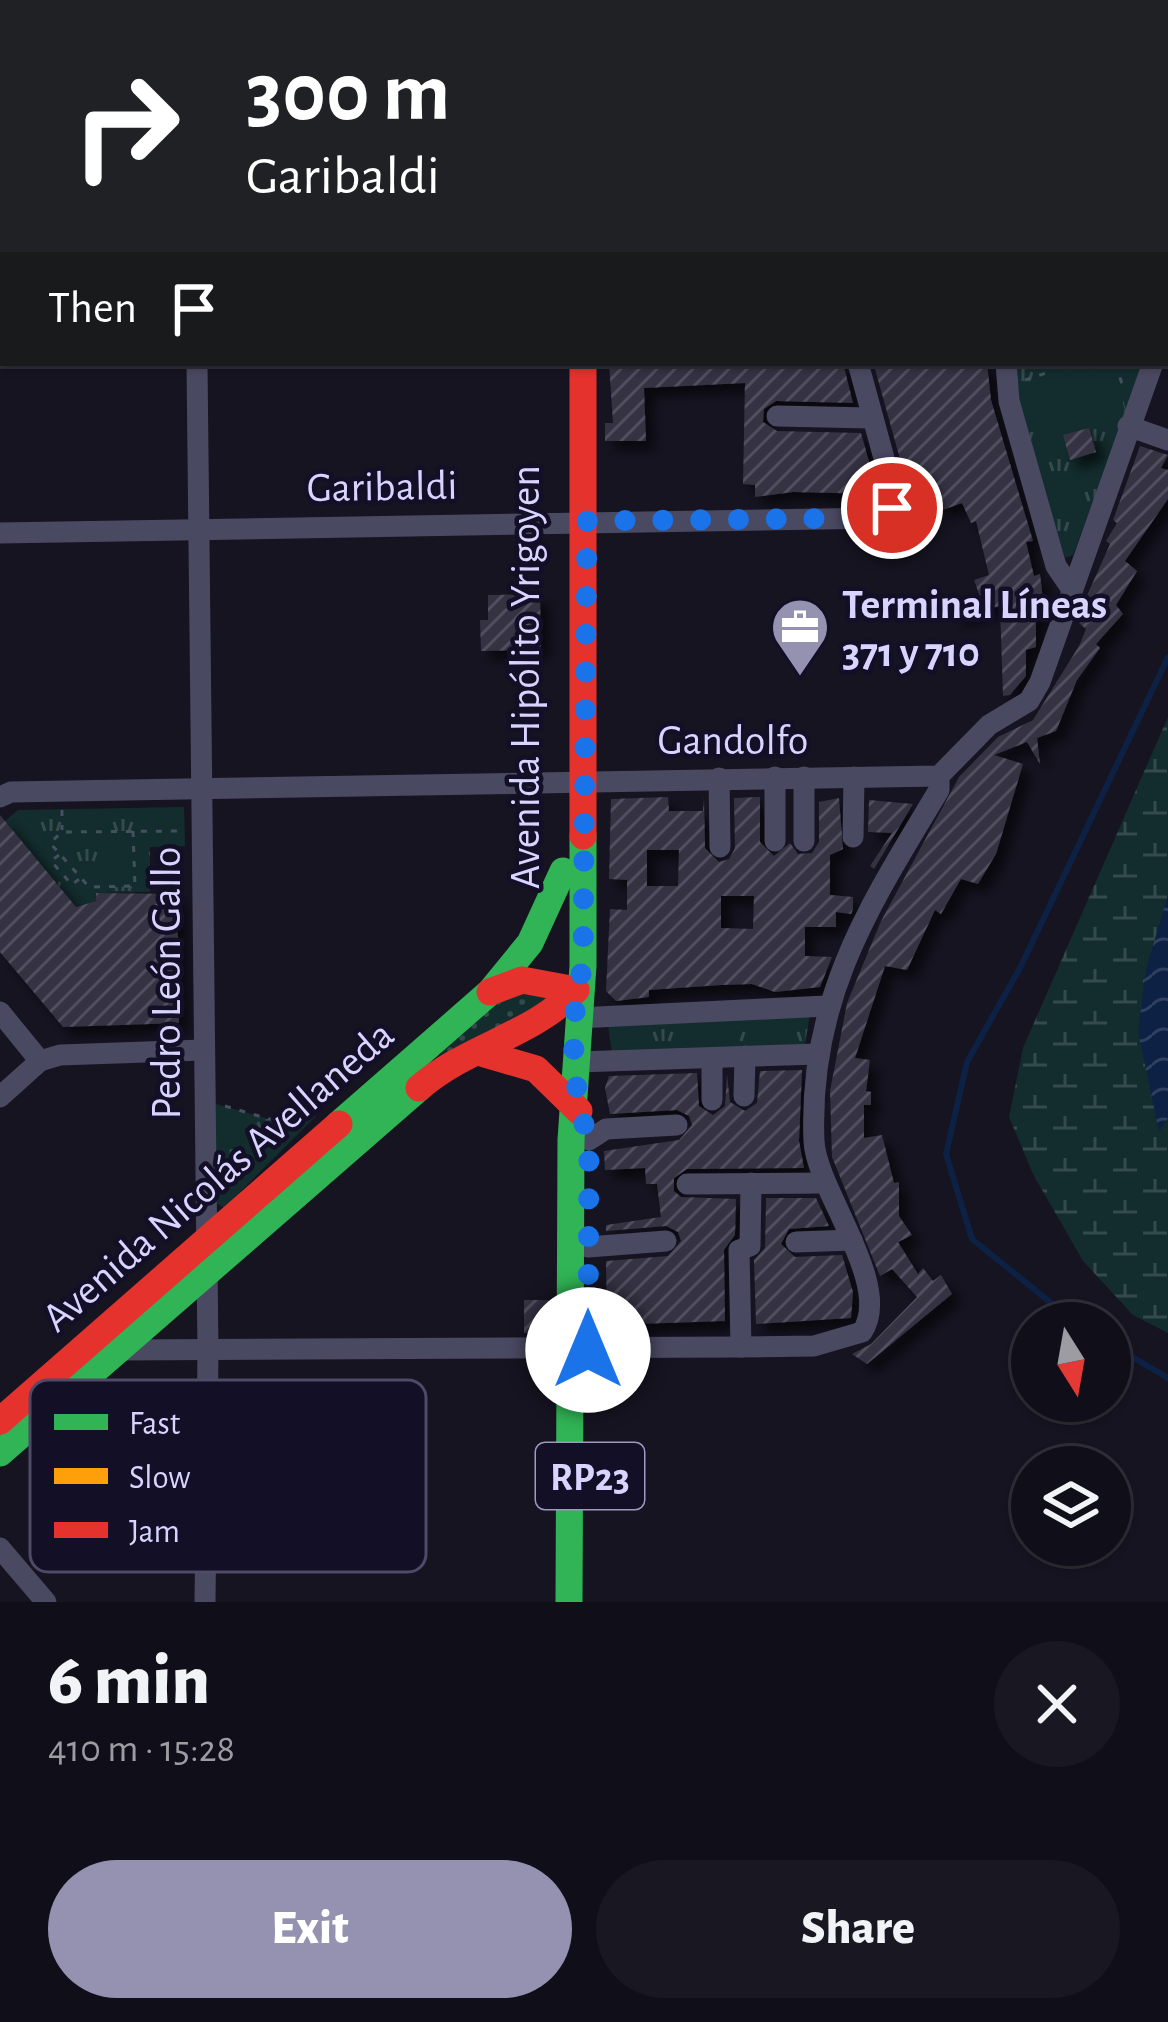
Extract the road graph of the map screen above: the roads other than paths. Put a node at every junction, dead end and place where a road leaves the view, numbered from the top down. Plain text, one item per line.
1 (196, 366) edge
2 (566, 366) edge
3 (583, 366) edge
4 (859, 366) edge
5 (1152, 366) edge
6 (1006, 374) edge
7 (777, 416) dead end
8 (870, 418) junction
9 (1128, 427) junction
10 (1168, 440) edge
11 (578, 520) junction
12 (202, 527) junction
13 (0, 532) edge
14 (1071, 588) junction
15 (939, 776) junction
16 (804, 777) junction
17 (854, 777) junction
18 (719, 778) junction
19 (775, 778) junction
20 (575, 782) junction
21 (203, 789) junction
22 (0, 797) edge
23 (853, 837) dead end
24 (775, 841) dead end
25 (804, 841) dead end
26 (720, 847) dead end
27 (563, 871) junction
28 (490, 992) junction
29 (576, 1004) junction
30 (827, 1006) junction
31 (0, 1012) edge
32 (203, 1049) junction
33 (472, 1051) junction
34 (818, 1054) junction
35 (745, 1057) junction
36 (712, 1058) junction
37 (40, 1061) junction
38 (578, 1062) junction
39 (0, 1096) edge
40 (744, 1096) dead end
41 (712, 1100) dead end
42 (579, 1111) junction
43 (676, 1125) dead end
44 (589, 1140) junction
45 (825, 1183) dead end
46 (687, 1184) dead end
47 (752, 1184) junction
48 (206, 1238) junction
49 (852, 1240) junction
50 (665, 1241) dead end
51 (796, 1243) dead end
52 (588, 1247) junction
53 (207, 1273) junction
54 (110, 1341) junction
55 (741, 1347) junction
56 (579, 1350) junction
57 (208, 1352) junction
58 (56, 1380) edge
59 (72, 1380) edge
60 (208, 1380) edge
61 (30, 1399) edge
62 (0, 1421) edge
63 (30, 1422) edge
64 (0, 1453) edge
65 (0, 1548) edge
66 (205, 1572) edge
67 (46, 1602) edge
68 (205, 1602) edge
69 (569, 1602) edge
70 (590, 1602) edge

1 - 12 street, Pedro León Gallo
2 - 11 main road, Avenida Hipólito Yrigoyen / RP23
3 - 11 main road, Avenida Hipólito Yrigoyen / RP23
4 - 8 street
5 - 9 street
6 - 14 street
7 - 8 street
8 - 11 street, Garibaldi
9 - 10 street
9 - 14 street
11 - 12 street, Garibaldi
11 - 20 main road, Avenida Hipólito Yrigoyen / RP23
12 - 13 street, Garibaldi
12 - 21 street, Pedro León Gallo
14 - 15 street
15 - 17 street, Gandolfo
15 - 30 street
16 - 17 street, Gandolfo
16 - 19 street, Gandolfo
16 - 25 street
17 - 23 street
18 - 19 street, Gandolfo
18 - 20 street, Gandolfo
18 - 26 street
19 - 24 street
20 - 21 street, Gandolfo
20 - 27 main road, Avenida Hipólito Yrigoyen / RP23
20 - 29 main road, Avenida Hipólito Yrigoyen / RP23
21 - 22 street, Gandolfo
21 - 32 street, Pedro León Gallo
27 - 28 main road, Avenida Nicolás Avellaneda
27 - 29 main road, Avenida Hipólito Yrigoyen / RP23
28 - 29 main road
28 - 48 main road, Avenida Nicolás Avellaneda
29 - 30 street
29 - 33 main road, Avenida Nicolás Avellaneda
29 - 38 main road, Avenida Hipólito Yrigoyen / RP23
30 - 34 street
31 - 37 street
32 - 37 street
32 - 48 street, Pedro León Gallo
33 - 42 main road
33 - 53 main road, Avenida Nicolás Avellaneda
34 - 35 street
34 - 49 street
35 - 36 street
35 - 40 street
36 - 38 street
36 - 41 street
37 - 39 street
38 - 42 main road, Avenida Hipólito Yrigoyen / RP23
42 - 44 main road, Avenida Hipólito Yrigoyen / RP23
42 - 56 main road, Avenida Hipólito Yrigoyen / RP23
43 - 44 street
44 - 52 main road, Avenida Hipólito Yrigoyen / RP23
45 - 47 street
46 - 47 street
47 - 55 street
48 - 53 street, Pedro León Gallo
48 - 54 main road, Avenida Nicolás Avellaneda
49 - 51 street
49 - 55 street
50 - 52 street
52 - 56 main road, Avenida Hipólito Yrigoyen / RP23
53 - 54 main road, Avenida Nicolás Avellaneda
53 - 57 street, Pedro León Gallo
54 - 57 street
54 - 58 main road, Avenida Nicolás Avellaneda
54 - 59 main road, Avenida Nicolás Avellaneda
55 - 56 street
56 - 57 street
56 - 69 main road, Avenida Hipólito Yrigoyen / RP23
56 - 70 main road, Avenida Hipólito Yrigoyen / RP23
57 - 60 street, Pedro León Gallo
61 - 62 main road, Avenida Nicolás Avellaneda
63 - 64 main road, Avenida Nicolás Avellaneda
65 - 67 street
66 - 68 street, Pedro León Gallo

